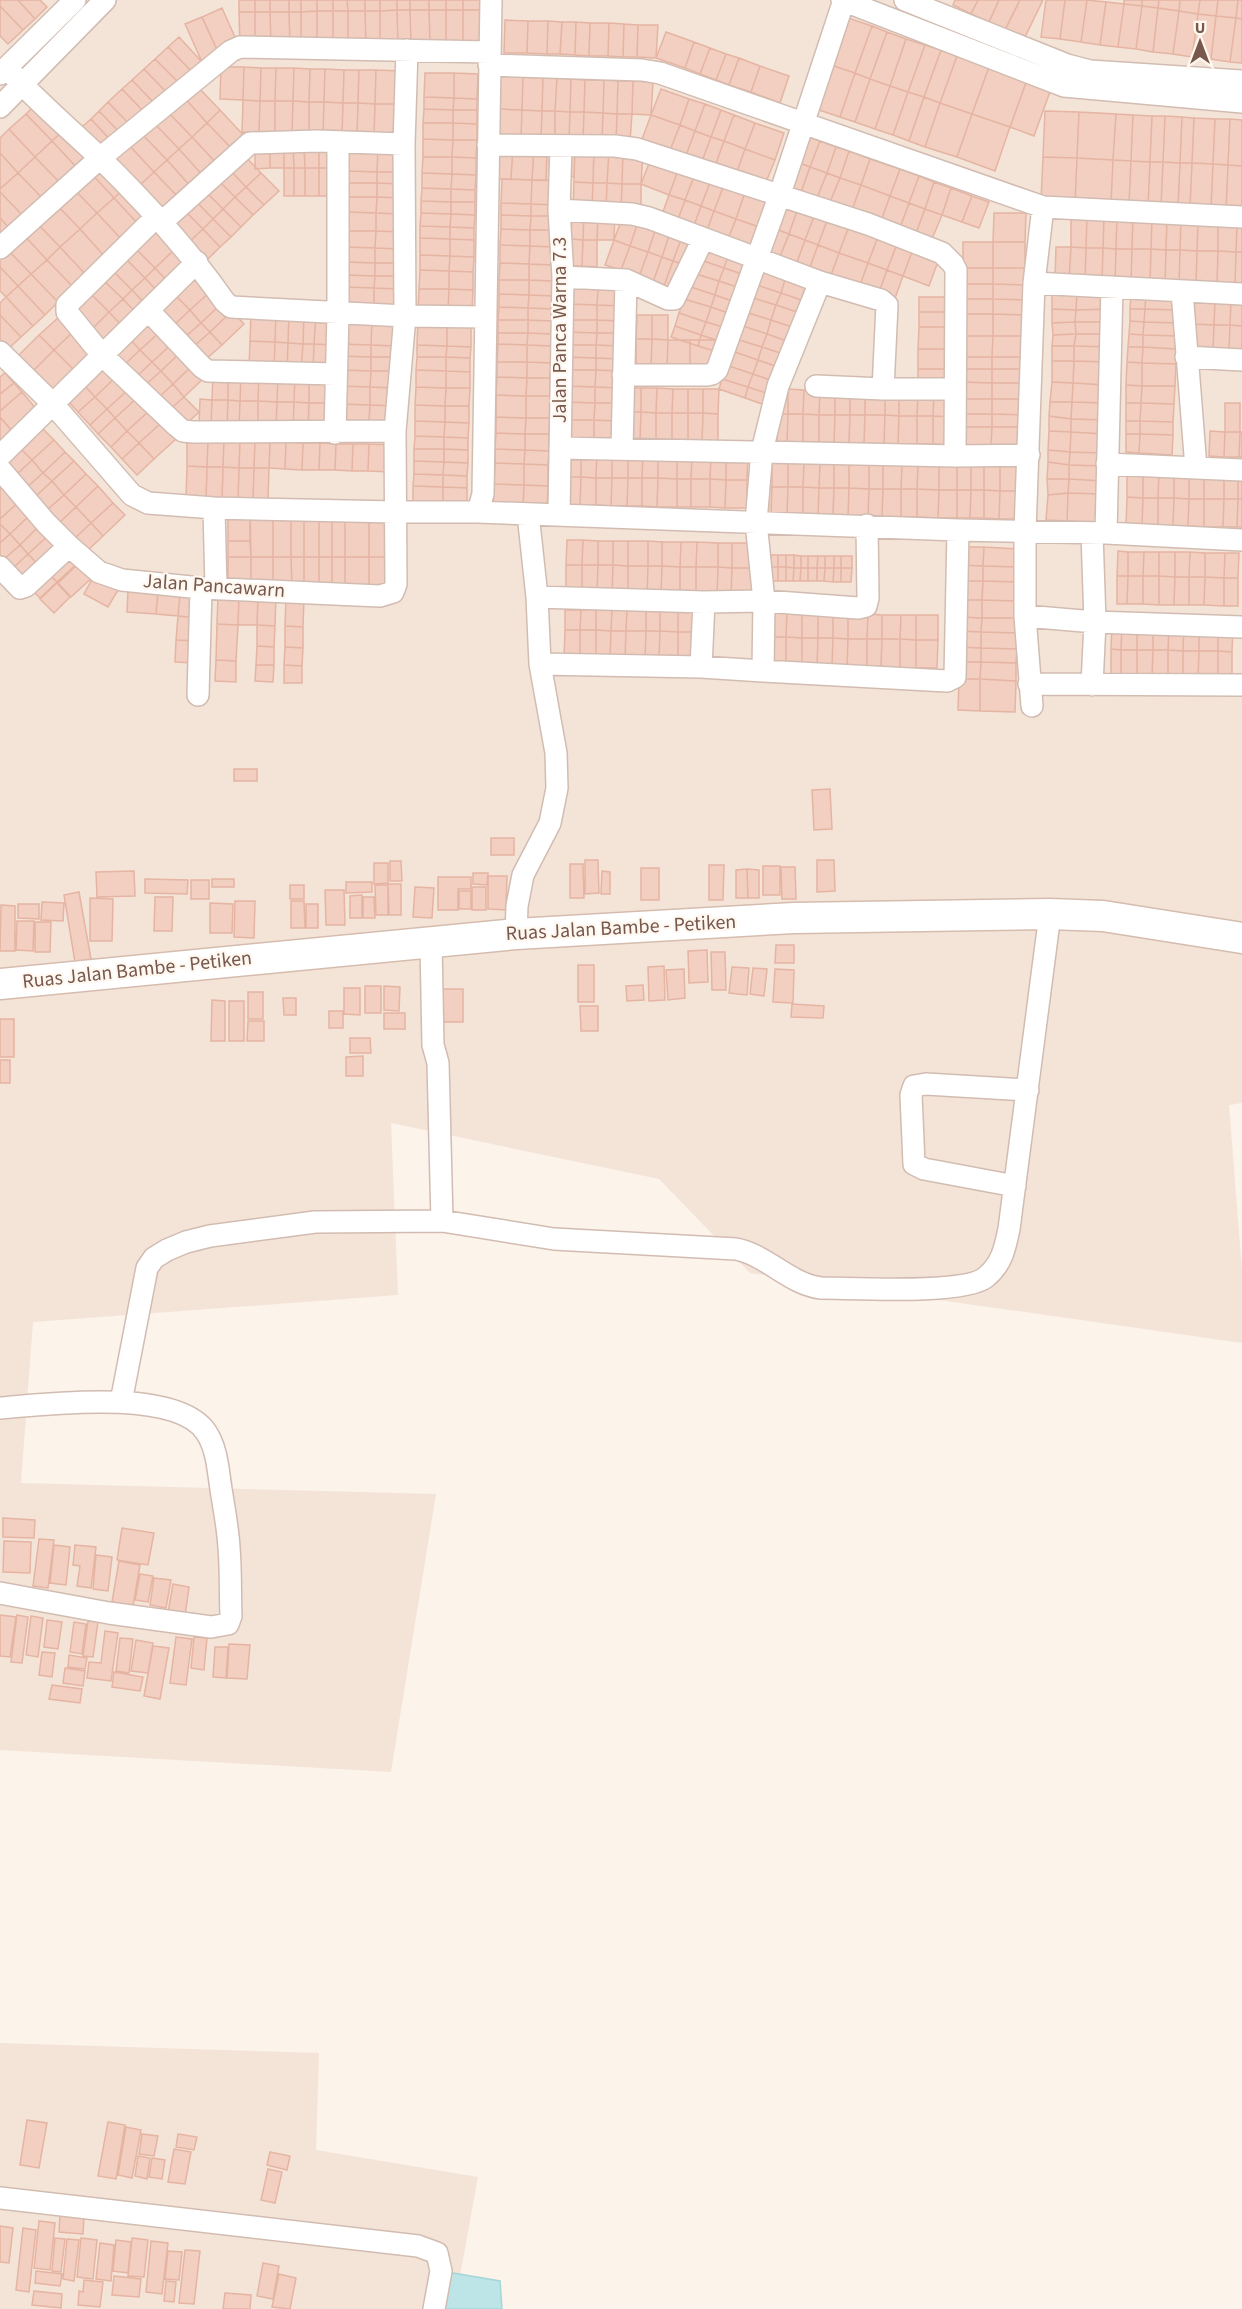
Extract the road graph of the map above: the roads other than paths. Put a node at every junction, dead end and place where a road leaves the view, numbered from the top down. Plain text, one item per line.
1 (75, 0) edge
2 (105, 0) edge
3 (491, 0) edge
4 (843, 0) edge
5 (905, 0) edge
6 (407, 50) junction
7 (489, 59) junction
8 (3, 71) edge
9 (1242, 81) edge
10 (23, 86) junction
11 (1242, 102) edge
12 (0, 107) edge
13 (803, 122) junction
14 (338, 143) junction
15 (404, 144) junction
16 (488, 145) junction
17 (561, 146) junction
18 (100, 158) junction
19 (779, 196) junction
20 (1043, 207) junction
21 (559, 210) junction
22 (1242, 217) edge
23 (160, 219) junction
24 (703, 238) junction
25 (0, 248) edge
26 (756, 258) junction
27 (197, 262) junction
28 (562, 277) junction
29 (626, 280) junction
30 (820, 282) junction
31 (1034, 284) junction
32 (1112, 287) junction
33 (1182, 291) junction
34 (1242, 294) edge
35 (148, 310) junction
36 (338, 313) junction
37 (405, 316) junction
38 (486, 317) junction
39 (0, 352) edge
40 (102, 355) junction
41 (1186, 357) junction
42 (1242, 360) edge
43 (336, 374) junction
44 (622, 375) junction
45 (816, 386) dead end
46 (883, 389) junction
47 (956, 389) junction
48 (52, 403) junction
49 (395, 431) junction
50 (334, 433) junction
51 (560, 448) junction
52 (622, 449) junction
53 (762, 451) junction
54 (1029, 454) junction
55 (0, 456) edge
56 (955, 456) junction
57 (1107, 464) junction
58 (1196, 468) junction
59 (0, 469) edge
60 (1242, 470) edge
61 (214, 508) junction
62 (395, 512) junction
63 (478, 512) junction
64 (528, 514) junction
65 (559, 514) junction
66 (756, 522) junction
67 (867, 525) junction
68 (958, 530) junction
69 (1025, 531) junction
70 (1099, 533) junction
71 (1242, 540) edge
72 (69, 546) junction
73 (0, 567) edge
74 (208, 588) junction
75 (537, 597) junction
76 (764, 601) junction
77 (704, 602) junction
78 (1024, 616) junction
79 (1095, 622) junction
80 (1242, 627) edge
81 (540, 664) junction
82 (701, 667) junction
83 (763, 671) junction
84 (1029, 684) junction
85 (1092, 685) junction
86 (1242, 685) edge
87 (198, 695) dead end
88 (1032, 706) dead end
89 (1050, 914) junction
90 (516, 934) junction
91 (1242, 938) edge
92 (430, 943) junction
93 (0, 984) edge
94 (1028, 1090) junction
95 (1014, 1186) junction
96 (442, 1221) junction
97 (121, 1402) junction
98 (0, 1408) edge
99 (0, 1593) edge
100 (0, 2198) edge
101 (434, 2309) edge

1 - 8 street
2 - 10 street
3 - 7 street
4 - 11 street
4 - 13 street
5 - 9 street
6 - 7 street
6 - 15 street
6 - 18 street
7 - 13 street
7 - 16 street
8 - 10 street
10 - 12 street
10 - 18 street
13 - 19 street
13 - 20 street
14 - 15 street
14 - 23 street
14 - 36 street
15 - 37 street
16 - 17 street
16 - 38 street
17 - 19 street
17 - 21 street, Jalan Panca Warna 7.3
18 - 23 street
18 - 25 street
19 - 26 street
19 - 47 street
20 - 22 street
20 - 31 street
21 - 24 street
21 - 28 street, Jalan Panca Warna 7.3
23 - 27 street
23 - 40 street
24 - 26 street
24 - 29 street
26 - 30 street
26 - 44 street
27 - 35 street
27 - 36 street
28 - 29 street
28 - 51 street, Jalan Panca Warna 7.3
29 - 44 street
30 - 46 street
30 - 53 street
31 - 32 street
31 - 54 street
32 - 33 street
32 - 57 street
33 - 34 street
33 - 41 street
35 - 40 street
35 - 43 street
36 - 37 street
36 - 43 street
37 - 38 street
37 - 49 street
38 - 63 street
39 - 48 street
40 - 48 street
40 - 50 street
41 - 42 street
41 - 58 street
43 - 50 street
44 - 52 street
45 - 46 street
46 - 47 street
47 - 56 street
48 - 55 street
48 - 61 street
49 - 50 street
49 - 62 street
51 - 52 street
51 - 65 street, Jalan Panca Warna 7.3
52 - 53 street
53 - 56 street
53 - 66 street
54 - 56 street
54 - 69 street
57 - 58 street
57 - 70 street
58 - 60 street
59 - 72 street, Jalan Pancawarn
61 - 62 street
61 - 74 street
62 - 63 street
62 - 74 street, Jalan Pancawarn
63 - 64 street
64 - 65 street
64 - 75 street
65 - 66 street
66 - 67 street
66 - 76 street
67 - 68 street
67 - 76 street
68 - 69 street
68 - 83 street
69 - 70 street
69 - 78 street
70 - 71 street
70 - 79 street
72 - 73 street
72 - 74 street, Jalan Pancawarn
74 - 87 street
75 - 77 street
75 - 81 street
76 - 77 street
76 - 83 street
77 - 82 street
78 - 79 street
78 - 84 street
79 - 80 street
79 - 85 street
81 - 82 street
81 - 90 street
82 - 83 street
84 - 85 street
84 - 88 street
85 - 86 street
89 - 90 main road, Ruas Jalan Bambe - Petiken
89 - 91 main road, Ruas Jalan Bambe - Petiken
89 - 94 street
90 - 92 main road, Ruas Jalan Bambe - Petiken
92 - 93 main road, Ruas Jalan Bambe - Petiken
92 - 96 street
94 - 95 street
94 - 95 street
95 - 96 street
96 - 97 street
97 - 98 street
97 - 99 street
100 - 101 street

